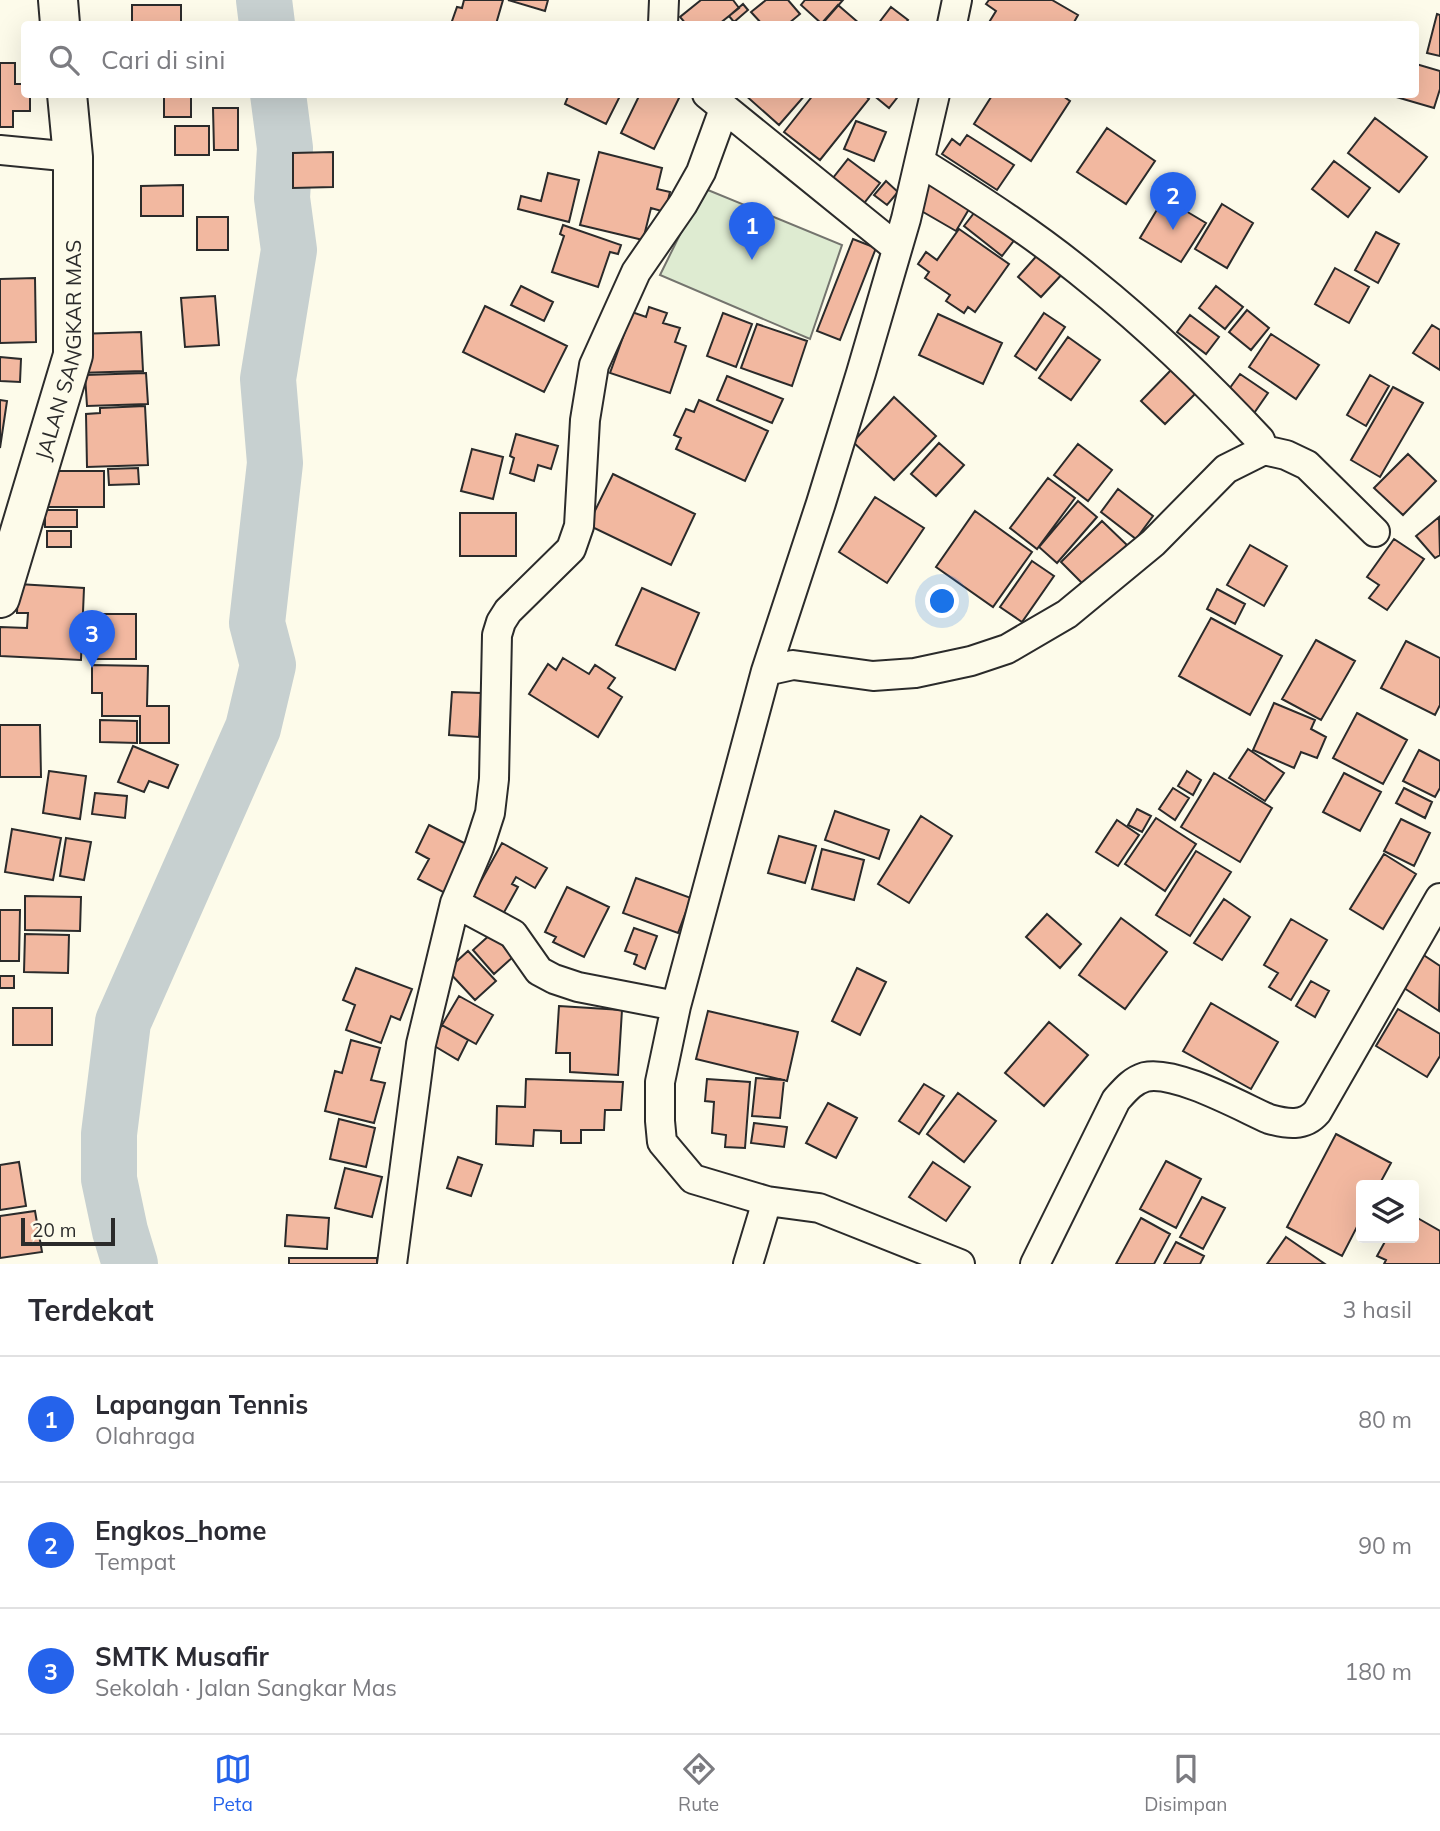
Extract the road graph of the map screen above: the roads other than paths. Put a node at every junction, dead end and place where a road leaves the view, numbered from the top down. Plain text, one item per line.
1 (58, 0) edge
2 (664, 0) edge
3 (957, 0) edge
4 (60, 21) edge
5 (663, 21) edge
6 (953, 21) edge
7 (67, 98) edge
8 (934, 98) edge
9 (715, 102) edge
10 (0, 150) edge
11 (74, 157) junction
12 (920, 162) junction
13 (897, 248) junction
14 (1264, 450) junction
15 (1375, 532) dead end
16 (0, 598) edge
17 (766, 671) junction
18 (1440, 898) edge
19 (455, 903) junction
20 (676, 1006) junction
21 (767, 1201) junction
22 (392, 1264) edge
23 (748, 1264) edge
24 (960, 1264) edge
25 (1035, 1264) edge

1 - 4 street
2 - 5 street
3 - 6 street
7 - 11 street, JALAN SANGKAR MAS
8 - 12 street
9 - 13 street
9 - 19 street
10 - 11 street
11 - 16 street, JALAN SANGKAR MAS
12 - 13 street
12 - 14 street
13 - 17 street
14 - 15 street
14 - 17 street
17 - 20 street
18 - 25 street
19 - 20 street
19 - 22 street
20 - 21 street
21 - 23 street
21 - 24 street

